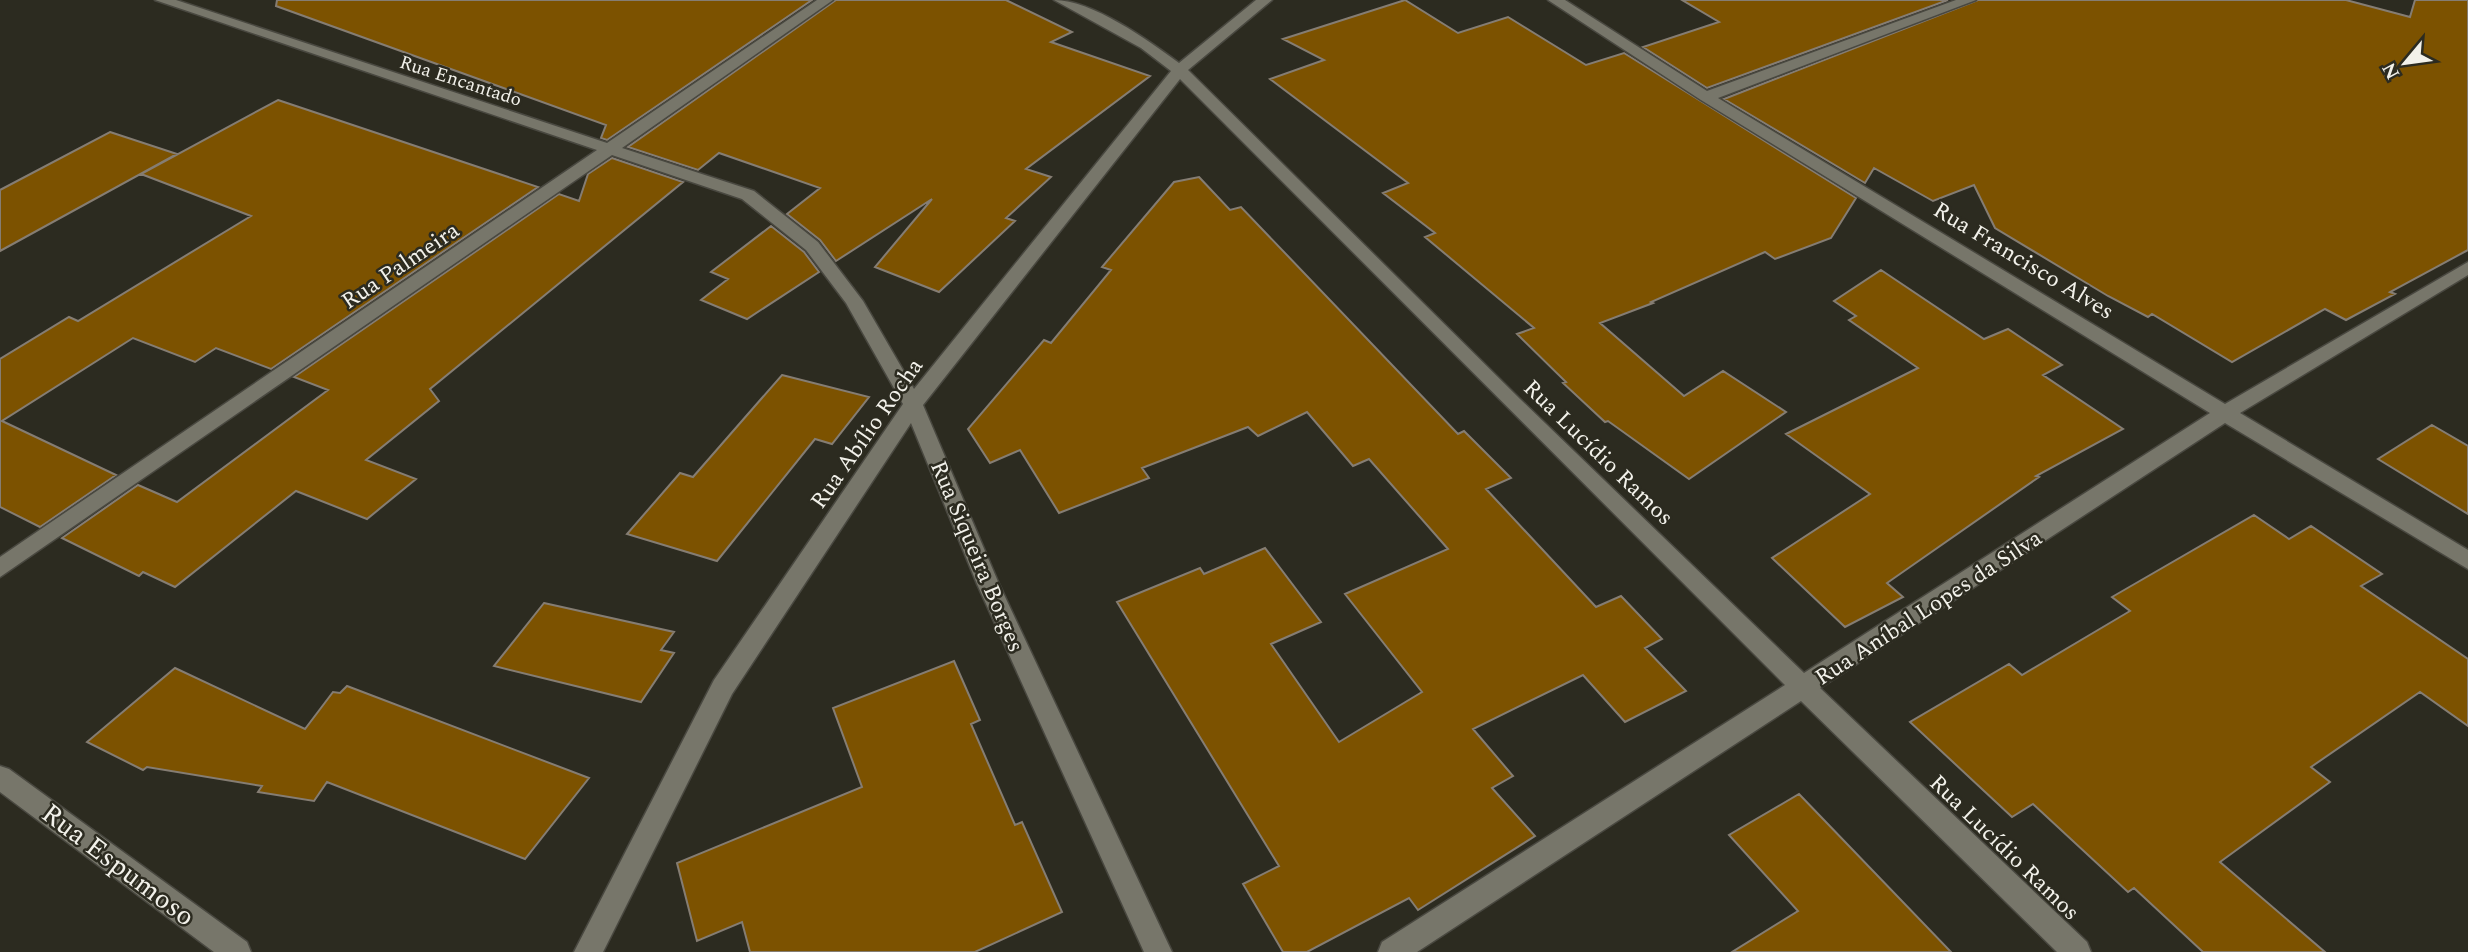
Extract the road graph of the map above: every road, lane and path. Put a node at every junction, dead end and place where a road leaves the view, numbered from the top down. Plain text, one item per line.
1 (162, 0) edge
2 (826, 0) edge
3 (1265, 0) edge
4 (1555, 0) edge
5 (1969, 0) edge
6 (1068, 2) edge
7 (1178, 70) junction
8 (1706, 97) junction
9 (611, 150) junction
10 (748, 195) joint
11 (2468, 267) edge
12 (913, 404) junction
13 (2227, 412) junction
14 (2468, 561) edge
15 (0, 568) edge
16 (1803, 689) junction
17 (0, 777) edge
18 (237, 952) edge
19 (588, 952) edge
20 (1158, 952) edge
21 (1392, 952) edge
22 (2077, 952) edge

1 - 9 street, Rua Encantado
2 - 9 street, Rua Palmeira
3 - 7 street, Rua Abílio Rocha
4 - 8 street, Rua Francisco Alves
5 - 8 street
6 - 7 street, Rua Lucídio Ramos
7 - 12 street, Rua Abílio Rocha
7 - 16 street, Rua Lucídio Ramos
8 - 13 street, Rua Francisco Alves
9 - 10 street, Rua Encantado
9 - 15 street, Rua Palmeira
10 - 12 street, Rua Siqueira Borges
11 - 13 street, Rua Aníbal Lopes da Silva
12 - 19 street, Rua Abílio Rocha
12 - 20 street, Rua Siqueira Borges
13 - 14 street, Rua Francisco Alves
13 - 16 street, Rua Aníbal Lopes da Silva
16 - 21 street, Rua Aníbal Lopes da Silva
16 - 22 street, Rua Lucídio Ramos
17 - 18 street, Rua Espumoso

